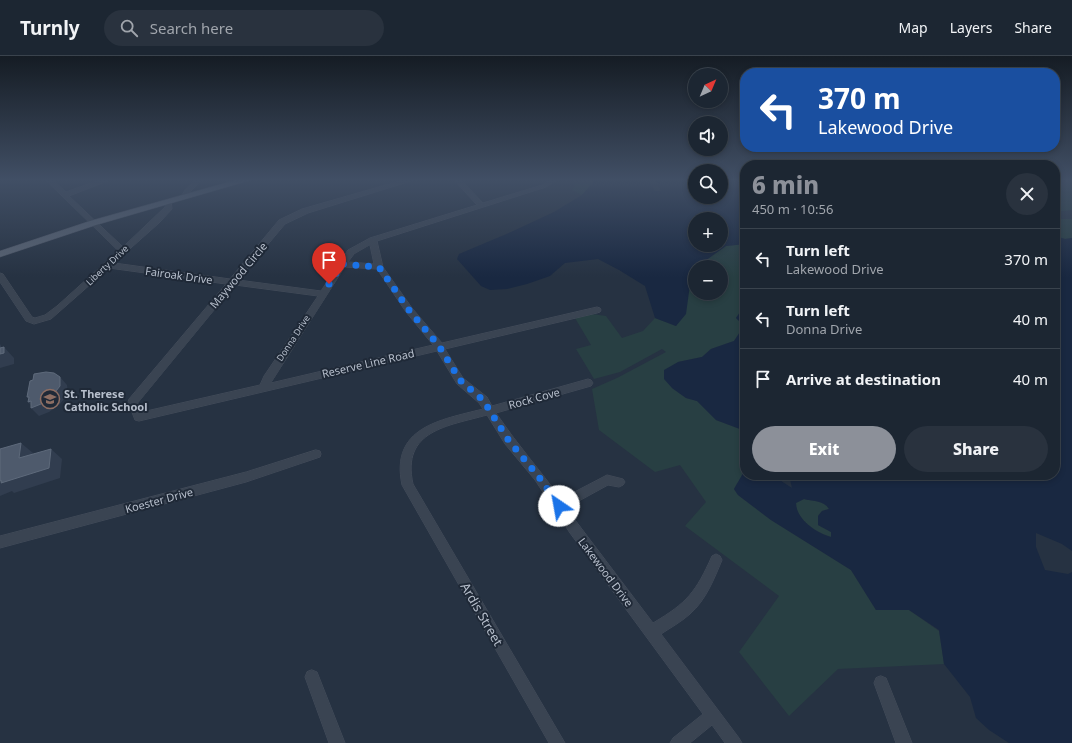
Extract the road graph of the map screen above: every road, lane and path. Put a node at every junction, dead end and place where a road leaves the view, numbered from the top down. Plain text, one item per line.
1 (82, 212) edge
2 (131, 212) edge
3 (165, 212) edge
4 (303, 212) edge
5 (463, 212) edge
6 (93, 223) junction
7 (373, 240) junction
8 (122, 250) junction
9 (0, 254) edge
10 (342, 264) junction
11 (107, 265) junction
12 (379, 267) junction
13 (0, 276) edge
14 (232, 282) junction
15 (322, 294) junction
16 (597, 310) dead end
17 (439, 346) junction
18 (588, 383) dead end
19 (264, 386) junction
20 (489, 410) junction
21 (139, 417) joint
22 (316, 454) dead end
23 (619, 482) dead end
24 (408, 485) joint
25 (559, 506) junction
26 (0, 542) edge
27 (716, 560) dead end
28 (651, 632) junction
29 (312, 677) dead end
30 (881, 683) dead end
31 (713, 714) junction
32 (337, 743) edge
33 (557, 743) edge
34 (678, 743) edge
35 (734, 743) edge
36 (904, 743) edge

1 - 6 street
2 - 6 main road
3 - 8 street, Liberty Drive
4 - 14 street, Maywood Circle
5 - 7 street, Donna Drive
6 - 8 street
6 - 9 main road
7 - 10 street, Donna Drive
7 - 12 street, Lakewood Drive
8 - 11 street, Liberty Drive
10 - 12 street
10 - 15 street, Donna Drive
11 - 13 street, Liberty Drive
11 - 14 street, Fairoak Drive
12 - 17 street, Lakewood Drive
14 - 15 street, Fairoak Drive
14 - 21 street, Maywood Circle
15 - 19 street, Donna Drive
16 - 17 street, Reserve Line Road
17 - 19 street, Reserve Line Road
17 - 20 street, Lakewood Drive
18 - 20 street, Rock Cove
19 - 21 street, Reserve Line Road
20 - 24 street, Rock Cove
20 - 25 street, Lakewood Drive
22 - 26 street, Koester Drive
23 - 25 street
24 - 33 street, Ardis Street
25 - 28 street, Lakewood Drive
27 - 28 street
28 - 31 street, Lakewood Drive
29 - 32 street
30 - 36 street
31 - 34 street
31 - 35 street, Lakewood Drive

